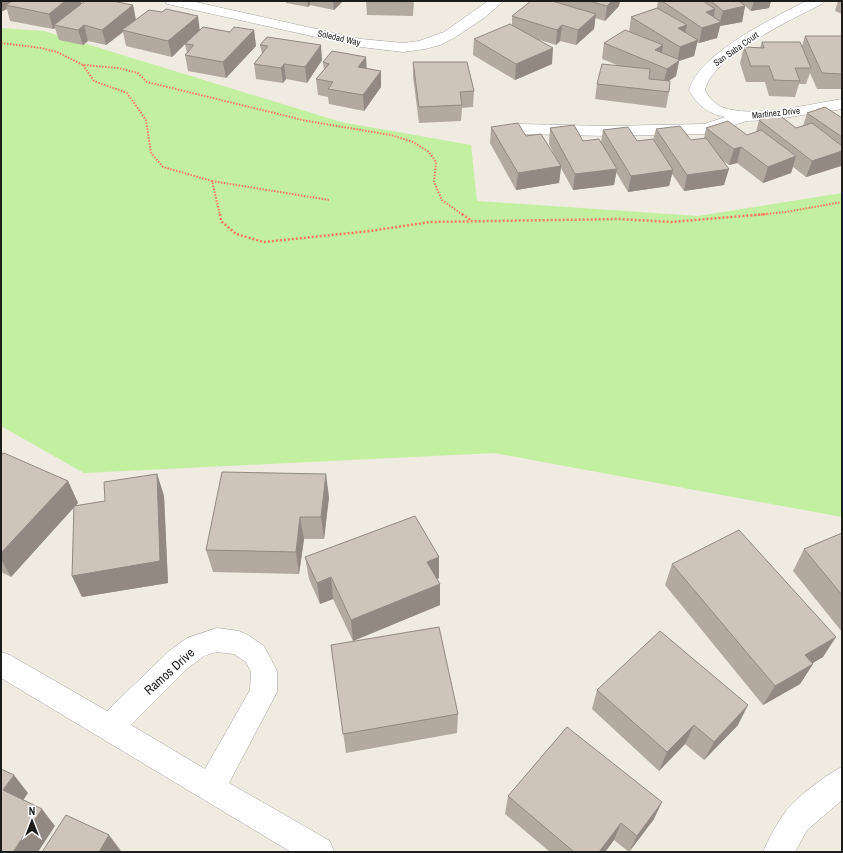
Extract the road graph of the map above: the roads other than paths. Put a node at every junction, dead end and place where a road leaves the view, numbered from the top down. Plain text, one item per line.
1 (172, 1) edge
2 (497, 1) edge
3 (817, 1) edge
4 (842, 104) edge
5 (746, 116) junction
6 (519, 129) edge
7 (1, 664) edge
8 (109, 728) junction
9 (842, 781) edge
10 (210, 788) junction
11 (320, 852) edge
12 (778, 852) edge

1 - 2 street, Soledad Way
3 - 5 street, San Saba Court
4 - 5 street, Martinez Drive
5 - 6 street, Martinez Drive
7 - 8 street
8 - 10 street
8 - 10 street, Ramos Drive
9 - 12 street
10 - 11 street

